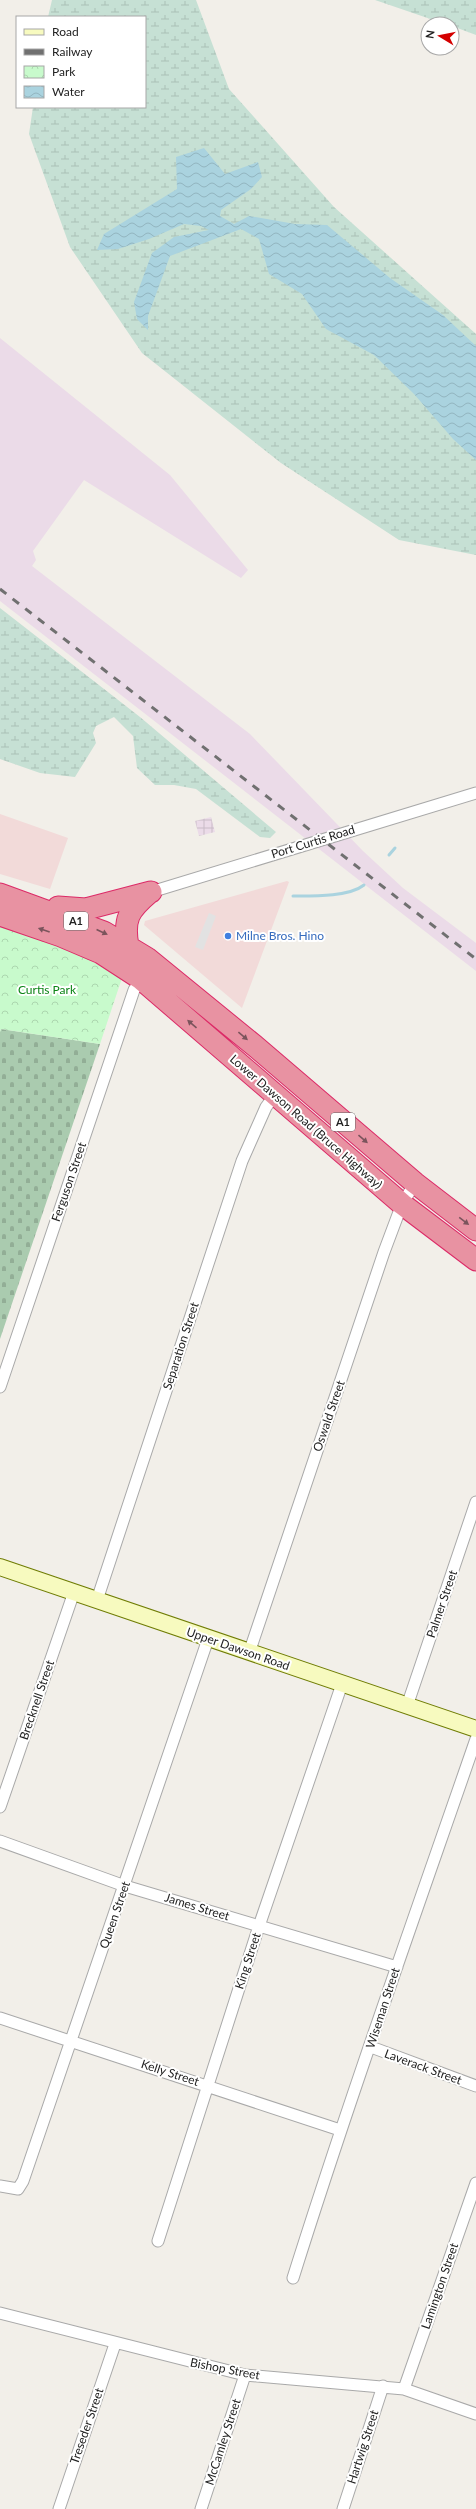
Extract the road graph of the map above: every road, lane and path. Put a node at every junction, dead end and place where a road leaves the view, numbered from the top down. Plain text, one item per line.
1 (476, 793) edge
2 (151, 892) junction
3 (0, 894) edge
4 (26, 902) junction
5 (0, 915) edge
6 (128, 946) junction
7 (141, 979) junction
8 (274, 1096) junction
9 (415, 1183) junction
10 (402, 1204) junction
11 (476, 1230) edge
12 (476, 1260) edge
13 (0, 1387) edge
14 (476, 1502) edge
15 (0, 1567) edge
16 (74, 1592) junction
17 (97, 1600) junction
18 (208, 1639) junction
19 (249, 1653) junction
20 (342, 1684) junction
21 (407, 1706) junction
22 (476, 1729) edge
23 (476, 1739) edge
24 (0, 1807) edge
25 (0, 1841) edge
26 (125, 1886) junction
27 (259, 1926) junction
28 (397, 1966) junction
29 (0, 2018) edge
30 (70, 2041) junction
31 (371, 2047) junction
32 (207, 2086) junction
33 (476, 2086) edge
34 (340, 2130) junction
35 (476, 2183) edge
36 (0, 2186) edge
37 (158, 2241) dead end
38 (292, 2278) dead end
39 (0, 2313) edge
40 (116, 2344) junction
41 (245, 2375) junction
42 (383, 2386) junction
43 (404, 2389) junction
44 (476, 2414) edge
45 (59, 2509) edge
46 (201, 2509) edge
47 (343, 2509) edge

1 - 2 street, Port Curtis Road
2 - 4 highway
2 - 6 highway
3 - 4 highway, A1
4 -> 6 highway, A1
7 -> 5 highway, A1
6 -> 9 highway, Lower Dawson Road (Bruce Highway) / A1
8 -> 7 highway, Lower Dawson Road (Bruce Highway) / A1
7 - 13 street, Ferguson Street
8 - 10 highway, Lower Dawson Road (Bruce Highway) / A1
8 - 17 street, Separation Street
9 - 10 street, Oswald Street
9 -> 11 highway, Lower Dawson Road (Bruce Highway) / A1
10 - 12 highway, Lower Dawson Road (Bruce Highway) / A1
10 - 19 street, Oswald Street
14 - 21 street, Palmer Street
15 - 16 street, Upper Dawson Road
16 - 17 street, Upper Dawson Road
16 - 24 street, Brecknell Street
17 - 18 street, Upper Dawson Road
18 - 19 street, Upper Dawson Road
18 - 26 street, Queen Street
19 - 20 street, Upper Dawson Road
20 - 21 street, Upper Dawson Road
20 - 27 street, King Street
21 - 22 street, Upper Dawson Road
23 - 28 street, Wiseman Street
25 - 26 street, James Street
26 - 27 street, James Street
26 - 30 street, Queen Street
27 - 28 street, James Street
27 - 32 street, King Street
28 - 31 street, Wiseman Street
29 - 30 street, Kelly Street
30 - 32 street, Kelly Street
30 - 36 street, Queen Street
31 - 33 street, Laverack Street
31 - 34 street, Wiseman Street
32 - 34 street, Kelly Street
32 - 37 street, King Street
34 - 38 street, Wiseman Street
35 - 43 street, Lamington Street
39 - 40 street, Bishop Street
40 - 41 street, Bishop Street
40 - 45 street, Treseder Street
41 - 42 street, Bishop Street
41 - 46 street, McCamley Street
42 - 43 street, Bishop Street
42 - 47 street, Hartwig Street
43 - 44 street, Bishop Street

